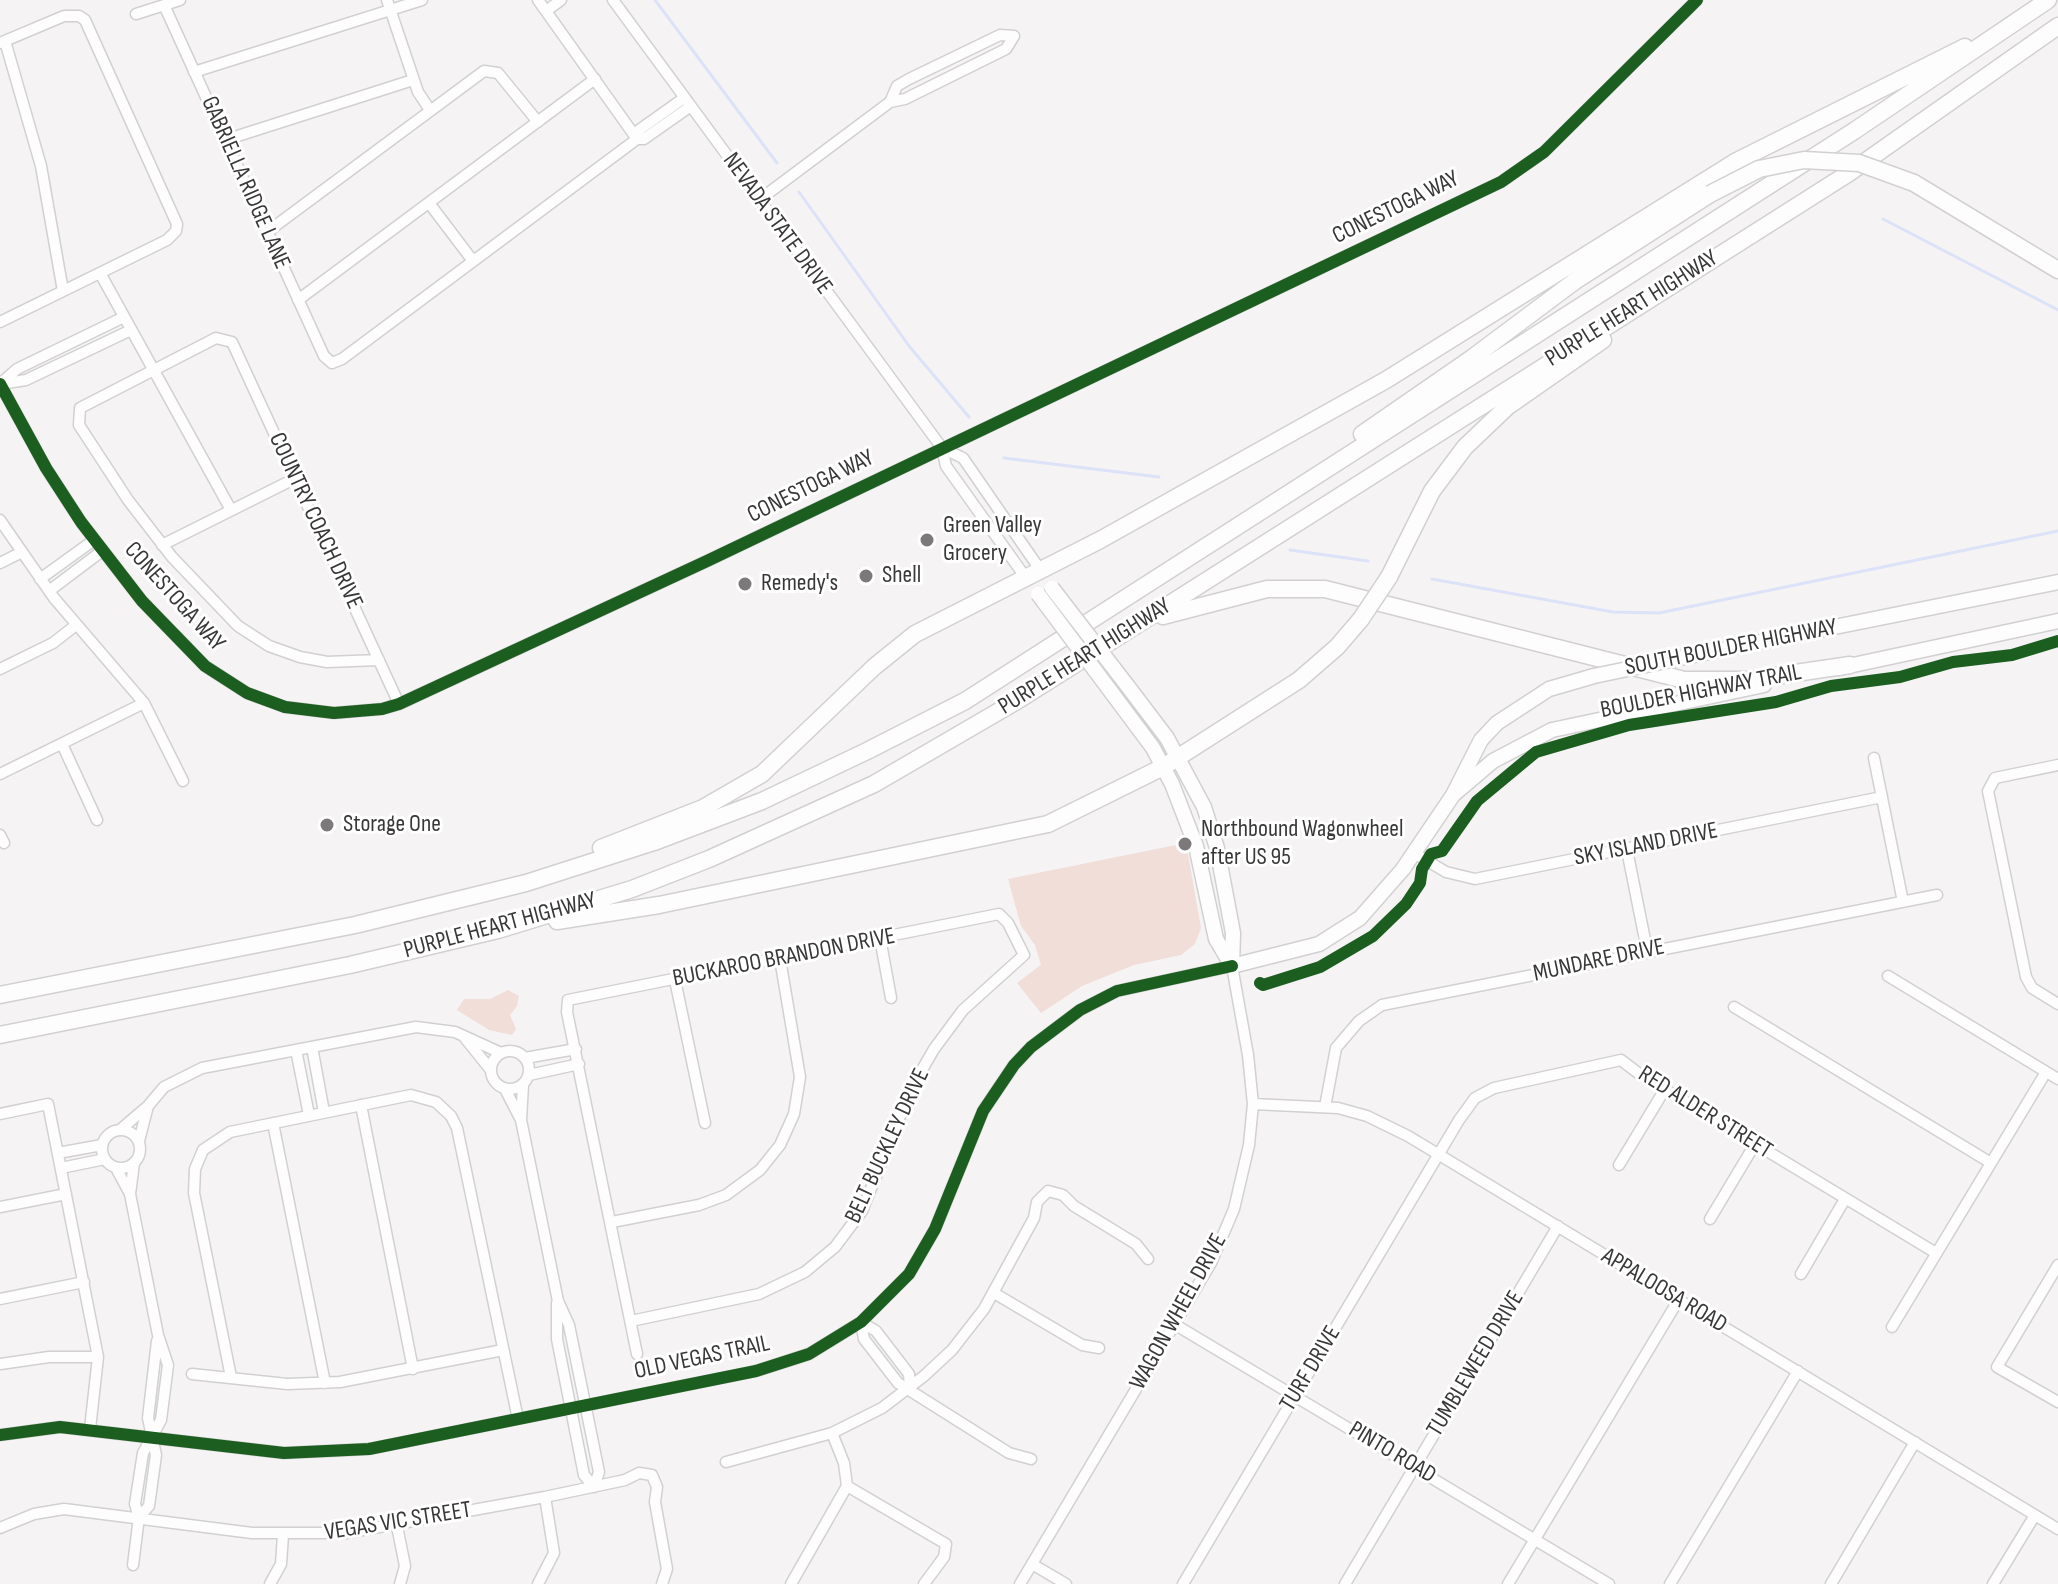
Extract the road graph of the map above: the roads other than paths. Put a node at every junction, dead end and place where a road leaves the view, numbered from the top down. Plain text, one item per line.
1 (180, 0) edge
2 (422, 0) edge
3 (538, 0) edge
4 (561, 0) edge
5 (613, 0) edge
6 (1697, 0) edge
7 (2041, 0) edge
8 (2048, 0) edge
9 (164, 5) junction
10 (389, 5) edge
11 (546, 11) junction
12 (136, 14) dead end
13 (2058, 26) edge
14 (3, 42) edge
15 (194, 72) junction
16 (595, 79) junction
17 (413, 80) junction
18 (688, 102) junction
19 (890, 102) junction
20 (430, 110) junction
21 (538, 122) junction
22 (637, 139) junction
23 (225, 140) junction
24 (1849, 173) junction
25 (759, 200) junction
26 (429, 203) junction
27 (267, 232) junction
28 (473, 261) junction
29 (2058, 270) edge
30 (100, 273) junction
31 (63, 291) junction
32 (298, 300) junction
33 (124, 317) junction
34 (0, 322) edge
35 (131, 330) junction
36 (153, 370) junction
37 (0, 384) edge
38 (942, 448) junction
39 (296, 478) junction
40 (231, 510) junction
41 (0, 520) edge
42 (94, 540) junction
43 (162, 545) junction
44 (102, 551) junction
45 (20, 553) junction
46 (1185, 559) junction
47 (0, 563) edge
48 (1034, 575) junction
49 (40, 579) junction
50 (2058, 582) edge
51 (49, 591) junction
52 (1045, 591) junction
53 (2058, 621) edge
54 (1139, 624) junction
55 (76, 625) junction
56 (379, 660) junction
57 (1850, 665) junction
58 (0, 669) edge
59 (144, 703) junction
60 (399, 704) junction
61 (62, 744) junction
62 (1178, 757) junction
63 (1874, 758) dead end
64 (2058, 765) edge
65 (1163, 767) junction
66 (0, 774) edge
67 (183, 781) dead end
68 (1453, 795) junction
69 (1882, 797) junction
70 (97, 820) dead end
71 (1627, 850) junction
72 (1414, 853) junction
73 (1937, 895) dead end
74 (1903, 902) junction
75 (999, 914) joint
76 (355, 925) junction
77 (498, 930) junction
78 (880, 938) junction
79 (1647, 950) junction
80 (780, 959) junction
81 (1232, 966) junction
82 (1888, 976) dead end
83 (675, 980) junction
84 (0, 995) edge
85 (891, 998) dead end
86 (2058, 1004) edge
87 (1734, 1007) dead end
88 (0, 1035) edge
89 (465, 1038) junction
90 (312, 1047) junction
91 (576, 1049) junction
92 (296, 1050) junction
93 (501, 1053) junction
94 (525, 1058) junction
95 (579, 1064) junction
96 (490, 1069) junction
97 (2046, 1072) junction
98 (2058, 1079) edge
99 (526, 1080) junction
100 (505, 1089) junction
101 (1665, 1089) junction
102 (1253, 1104) junction
103 (361, 1105) junction
104 (148, 1106) junction
105 (1325, 1107) junction
106 (324, 1112) junction
107 (0, 1114) edge
108 (309, 1115) junction
109 (521, 1120) junction
110 (273, 1123) junction
111 (705, 1123) dead end
112 (121, 1129) junction
113 (139, 1141) junction
114 (1755, 1144) junction
115 (102, 1145) junction
116 (58, 1153) junction
117 (1438, 1154) junction
118 (105, 1159) junction
119 (134, 1163) junction
120 (1991, 1163) junction
121 (1619, 1165) dead end
122 (61, 1168) junction
123 (116, 1168) junction
124 (66, 1194) junction
125 (130, 1194) junction
126 (1845, 1199) junction
127 (0, 1207) edge
128 (1710, 1219) dead end
129 (612, 1222) junction
130 (1558, 1226) junction
131 (1936, 1253) junction
132 (1148, 1259) dead end
133 (2056, 1273) edge
134 (1801, 1274) dead end
135 (84, 1282) junction
136 (994, 1293) junction
137 (0, 1299) edge
138 (1679, 1299) junction
139 (558, 1301) junction
140 (631, 1321) junction
141 (861, 1322) junction
142 (1174, 1324) junction
143 (1892, 1327) dead end
144 (1099, 1348) dead end
145 (503, 1350) junction
146 (637, 1354) dead end
147 (98, 1357) junction
148 (0, 1364) edge
149 (413, 1369) junction
150 (1798, 1371) junction
151 (192, 1374) dead end
152 (231, 1377) junction
153 (325, 1383) junction
154 (910, 1388) junction
155 (1295, 1394) junction
156 (2058, 1402) edge
157 (585, 1405) junction
158 (572, 1408) junction
159 (518, 1419) junction
160 (90, 1429) junction
161 (832, 1433) junction
162 (0, 1435) edge
163 (152, 1437) junction
164 (1915, 1442) junction
165 (1031, 1459) dead end
166 (726, 1462) dead end
167 (1415, 1467) junction
168 (847, 1486) junction
169 (594, 1487) junction
170 (545, 1497) junction
171 (2035, 1515) junction
172 (139, 1517) junction
173 (397, 1526) junction
174 (0, 1528) edge
175 (2058, 1529) edge
176 (283, 1535) junction
177 (1535, 1539) junction
178 (1032, 1564) junction
179 (133, 1565) dead end
180 (270, 1584) edge
181 (400, 1584) edge
182 (538, 1584) edge
183 (662, 1584) edge
184 (791, 1584) edge
185 (924, 1584) edge
186 (1020, 1584) edge
187 (1066, 1584) edge
188 (1183, 1584) edge
189 (1345, 1584) edge
190 (1508, 1584) edge
191 (1609, 1584) edge
192 (1670, 1584) edge
193 (1831, 1584) edge
194 (1993, 1584) edge

1 - 9 street
2 - 10 street
3 - 11 street
4 - 11 street
5 - 18 street, NEVADA STATE DRIVE
6 - 38 street, CONESTOGA WAY
7 - 48 highway
8 - 46 highway, PURPLE HEART HIGHWAY
9 - 12 street
9 - 15 street, GABRIELLA RIDGE LANE
10 - 15 street
10 - 17 street
11 - 16 street
13 - 24 highway, PURPLE HEART HIGHWAY
14 - 30 street
14 - 31 street
15 - 23 street, GABRIELLA RIDGE LANE
16 - 21 street
16 - 22 street
17 - 20 street
17 - 23 street
18 - 22 street
18 - 25 street, NEVADA STATE DRIVE
19 - 19 street
19 - 25 street
20 - 21 street
20 - 27 street
21 - 26 street
22 - 28 street
23 - 27 street, GABRIELLA RIDGE LANE
24 - 54 highway, PURPLE HEART HIGHWAY
24 - 62 highway, bridge
25 - 38 street, NEVADA STATE DRIVE
26 - 28 street
26 - 32 street
27 - 32 street, GABRIELLA RIDGE LANE
28 - 32 street, GABRIELLA RIDGE LANE
29 - 46 highway, bridge
30 - 31 street
30 - 33 street
31 - 34 street
33 - 35 street
33 - 37 street
35 - 36 street
35 - 37 street
36 - 39 street, COUNTRY COACH DRIVE
36 - 40 street
36 - 43 street
37 - 42 street, CONESTOGA WAY
38 - 48 street, NEVADA STATE DRIVE
38 - 48 street, NEVADA STATE DRIVE
38 - 60 street, CONESTOGA WAY
39 - 40 street
39 - 56 street, COUNTRY COACH DRIVE
40 - 43 street
41 - 45 street
42 - 44 street, CONESTOGA WAY
42 - 49 street
43 - 56 street
44 - 51 street
44 - 60 street, CONESTOGA WAY
45 - 47 street
45 - 49 street
46 - 76 highway, PURPLE HEART HIGHWAY
48 - 52 main road, WAGON WHEEL DRIVE
48 - 76 highway
49 - 51 street
50 - 68 main road, SOUTH BOULDER HIGHWAY, bridge
51 - 55 street
52 - 62 main road, WAGON WHEEL DRIVE, bridge
52 - 65 main road, WAGON WHEEL DRIVE, bridge
53 - 57 main road, SOUTH BOULDER HIGHWAY
54 - 57 highway
54 - 77 highway, PURPLE HEART HIGHWAY
55 - 58 street
55 - 59 street
56 - 60 street, COUNTRY COACH DRIVE
57 - 68 main road, SOUTH BOULDER HIGHWAY
59 - 61 street
59 - 67 street
61 - 66 street
61 - 70 street
62 - 65 highway
62 - 81 main road, WAGON WHEEL DRIVE
63 - 69 street
64 - 86 street
65 - 77 highway
65 - 81 main road, WAGON WHEEL DRIVE
68 - 72 main road, SOUTH BOULDER HIGHWAY
69 - 71 street, SKY ISLAND DRIVE
69 - 74 street
71 - 72 street, SKY ISLAND DRIVE
71 - 79 street
72 - 81 main road, SOUTH BOULDER HIGHWAY
73 - 74 street, MUNDARE DRIVE
74 - 79 street, MUNDARE DRIVE
75 - 78 street, BUCKAROO BRANDON DRIVE
75 - 140 street, BELT BUCKLEY DRIVE
76 - 84 highway, PURPLE HEART HIGHWAY
77 - 88 highway, PURPLE HEART HIGHWAY
78 - 80 street, BUCKAROO BRANDON DRIVE
78 - 85 street
79 - 105 street, MUNDARE DRIVE
80 - 83 street, BUCKAROO BRANDON DRIVE
80 - 129 street
81 - 102 street, WAGON WHEEL DRIVE
81 - 141 street, OLD VEGAS TRAIL
82 - 97 street
83 - 91 street, BUCKAROO BRANDON DRIVE
83 - 111 street
87 - 120 street
89 - 90 street
89 - 93 street
89 - 96 street
90 - 92 street
90 - 106 street
91 - 94 street
91 - 95 street
92 - 104 street
92 - 108 street
93 - 94 street
93 - 96 street
94 - 99 street
95 - 99 street
95 - 129 street
96 - 100 street
97 - 98 street
97 - 120 street
99 - 100 street
99 - 109 street
100 - 109 street
101 - 114 street, RED ALDER STREET
101 - 117 street, RED ALDER STREET
101 - 121 street
102 - 105 street, APPALOOSA ROAD
102 - 142 street, WAGON WHEEL DRIVE
103 - 106 street
103 - 145 street
103 - 149 street
104 - 112 street
104 - 113 street
105 - 117 street, APPALOOSA ROAD
106 - 108 street
107 - 116 street
108 - 110 street
109 - 139 street
110 - 152 street
110 - 153 street
112 - 113 street
112 - 115 street
113 - 119 street
114 - 126 street, RED ALDER STREET
114 - 128 street
115 - 116 street
115 - 118 street
116 - 122 street
117 - 130 street, APPALOOSA ROAD
117 - 155 street, TURF DRIVE
118 - 122 street
118 - 123 street
119 - 123 street
119 - 125 street
120 - 131 street
122 - 124 street
123 - 125 street
124 - 127 street
124 - 135 street
125 - 163 street
126 - 131 street, RED ALDER STREET
126 - 134 street
129 - 140 street
130 - 138 street, APPALOOSA ROAD
130 - 167 street, TUMBLEWEED DRIVE
131 - 143 street
132 - 136 street
133 - 156 street
135 - 137 street
135 - 147 street
136 - 144 street
136 - 154 street
138 - 150 street, APPALOOSA ROAD
138 - 177 street
139 - 157 street
139 - 158 street
140 - 146 street
141 - 154 street
141 - 157 street, OLD VEGAS TRAIL
142 - 155 street, PINTO ROAD
142 - 178 street, WAGON WHEEL DRIVE
145 - 149 street
145 - 159 street
147 - 148 street
147 - 160 street
149 - 153 street
150 - 164 street, APPALOOSA ROAD
150 - 192 street
151 - 152 street
152 - 153 street
154 - 161 street
154 - 165 street
155 - 167 street, PINTO ROAD
155 - 188 street, TURF DRIVE
157 - 158 street, OLD VEGAS TRAIL
157 - 169 street
158 - 159 street, OLD VEGAS TRAIL
158 - 169 street
159 - 163 street, OLD VEGAS TRAIL
160 - 162 street, OLD VEGAS TRAIL
160 - 163 street, OLD VEGAS TRAIL
161 - 166 street
161 - 168 street
163 - 172 street
164 - 171 street, APPALOOSA ROAD
164 - 193 street
167 - 177 street, PINTO ROAD
167 - 189 street, TUMBLEWEED DRIVE
168 - 184 street
168 - 185 street
169 - 170 street, VEGAS VIC STREET
169 - 183 street, VEGAS VIC STREET
170 - 173 street, VEGAS VIC STREET
170 - 182 street
171 - 175 street, APPALOOSA ROAD
171 - 194 street
172 - 174 street, VEGAS VIC STREET
172 - 176 street, VEGAS VIC STREET
172 - 179 street
173 - 176 street, VEGAS VIC STREET
173 - 181 street
176 - 180 street
177 - 190 street
177 - 191 street, PINTO ROAD
178 - 186 street, WAGON WHEEL DRIVE
178 - 187 street

